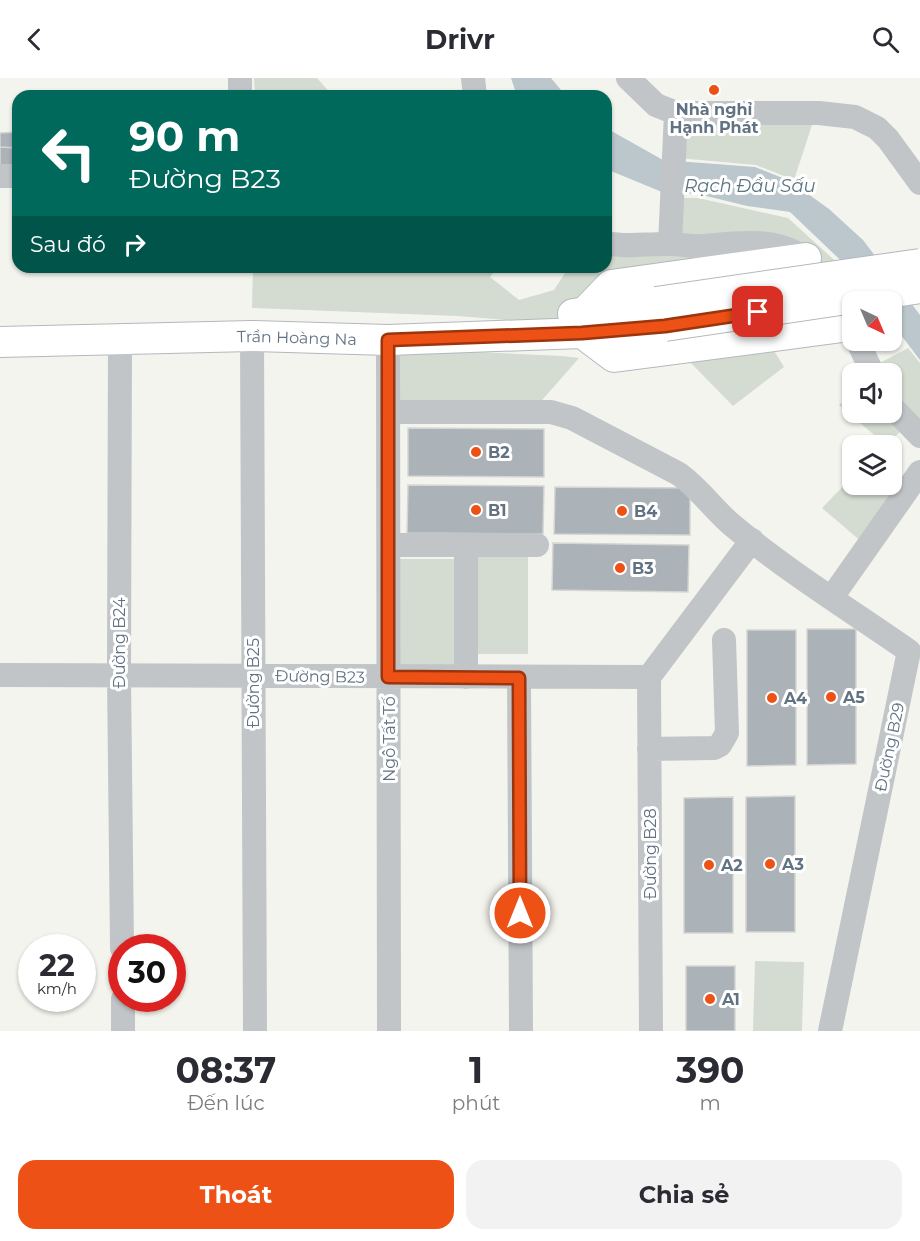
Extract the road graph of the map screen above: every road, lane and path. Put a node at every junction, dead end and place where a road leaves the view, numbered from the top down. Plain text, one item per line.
1 (628, 78) edge
2 (676, 113) junction
3 (920, 183) edge
4 (612, 244) edge
5 (670, 244) junction
6 (806, 258) junction
7 (920, 264) edge
8 (920, 288) edge
9 (842, 310) edge
10 (661, 314) junction
11 (582, 323) junction
12 (0, 327) edge
13 (842, 333) edge
14 (252, 336) junction
15 (120, 338) junction
16 (388, 340) junction
17 (0, 342) edge
18 (389, 412) junction
19 (902, 417) edge
20 (920, 435) edge
21 (920, 472) edge
22 (752, 540) junction
23 (389, 545) junction
24 (466, 545) junction
25 (537, 545) dead end
26 (832, 597) junction
27 (724, 640) dead end
28 (915, 649) edge
29 (0, 675) edge
30 (119, 675) junction
31 (253, 675) junction
32 (388, 677) junction
33 (466, 677) junction
34 (649, 677) junction
35 (519, 678) junction
36 (649, 749) junction
37 (122, 934) edge
38 (123, 1012) edge
39 (123, 1031) edge
40 (255, 1031) edge
41 (389, 1031) edge
42 (521, 1031) edge
43 (651, 1031) edge
44 (830, 1031) edge

1 - 2 street
2 - 3 street
2 - 5 street
4 - 5 street
5 - 6 street
6 - 9 street
6 - 11 main road
7 - 10 main road, bridge
8 - 10 main road, bridge
10 - 11 main road, Trần Hoàng Na
11 - 12 main road, Trần Hoàng Na
11 - 13 main road
11 - 16 main road, Trần Hoàng Na
14 - 15 main road, Trần Hoàng Na
14 - 16 main road, Trần Hoàng Na
14 - 31 street, Đường B25
15 - 17 main road, Trần Hoàng Na
15 - 30 street, Đường B24
16 - 18 street, Ngô Tất Tố
18 - 22 street, Đường B29
18 - 23 street, Ngô Tất Tố
19 - 20 street
21 - 26 street
22 - 26 street, Đường B29
22 - 34 street
23 - 24 street
23 - 32 street, Ngô Tất Tố
24 - 25 street
24 - 33 street
26 - 28 street, Đường B29
27 - 36 street
28 - 44 street, Đường B29
29 - 30 street, Đường B23
30 - 31 street, Đường B23
30 - 37 street, Đường B24
31 - 32 street, Đường B23
31 - 40 street, Đường B25
32 - 33 street, Đường B23
32 - 41 street, Ngô Tất Tố
33 - 35 street, Đường B23
34 - 35 street, Đường B23
34 - 36 street, Đường B28
35 - 42 street
36 - 43 street, Đường B28
38 - 39 street

